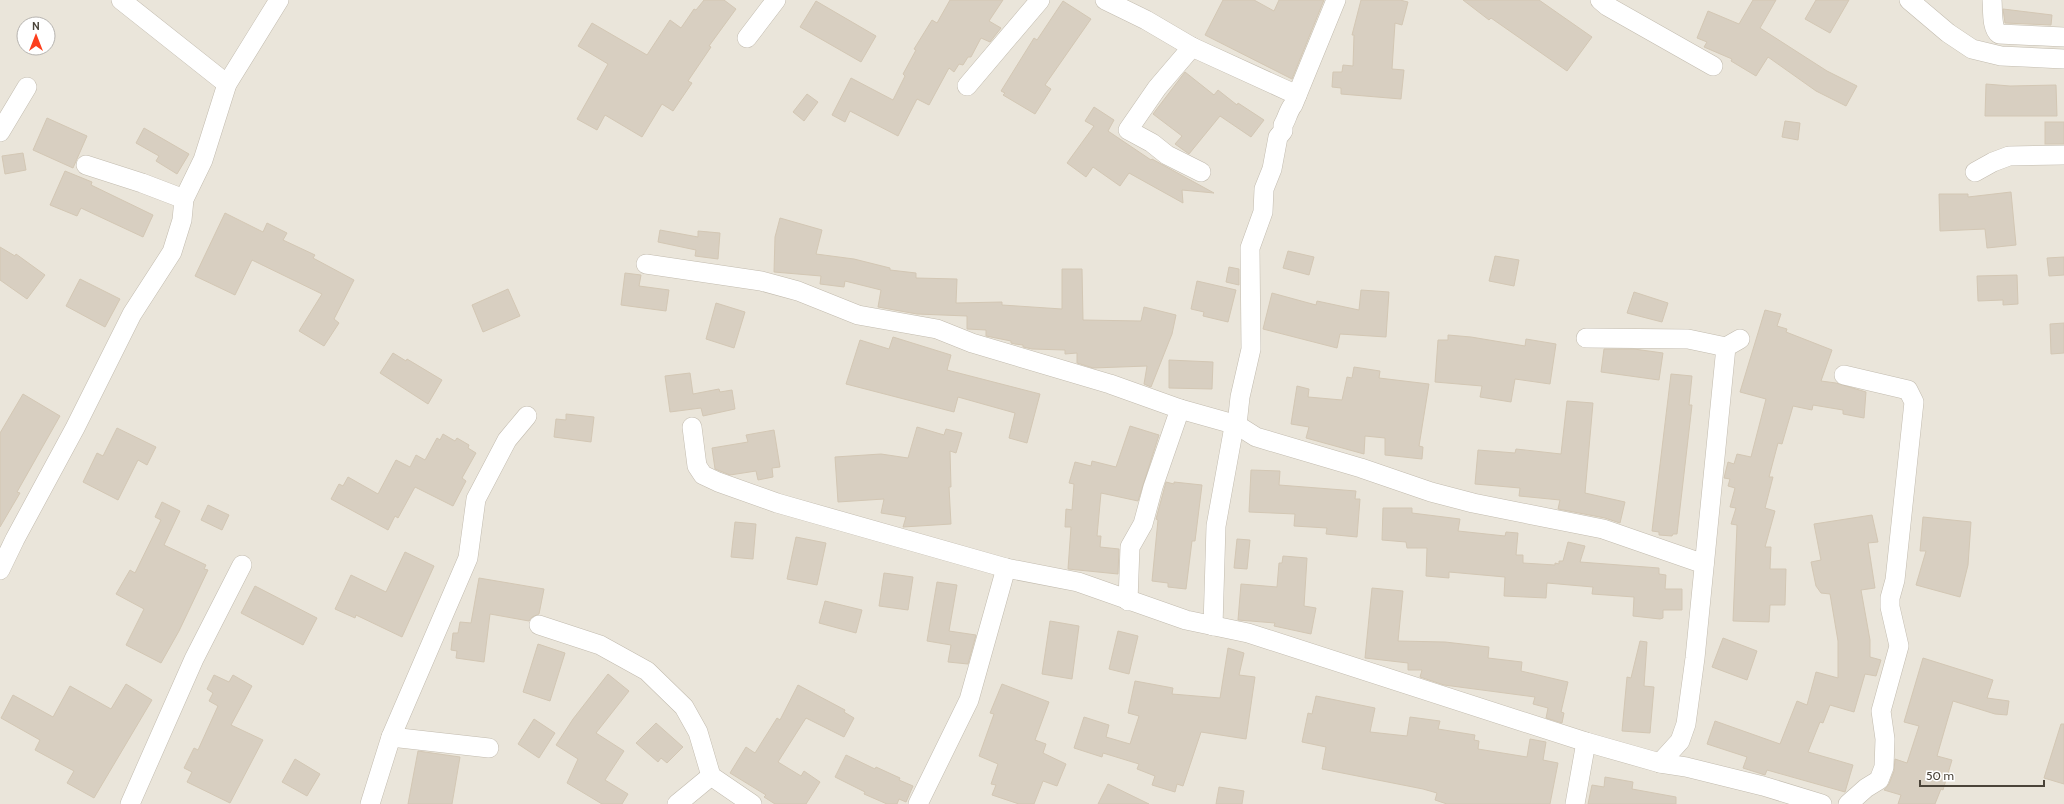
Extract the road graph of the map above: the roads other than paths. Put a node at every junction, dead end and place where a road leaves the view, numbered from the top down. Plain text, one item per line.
1 (121, 0) edge
2 (279, 0) edge
3 (776, 0) edge
4 (1040, 0) edge
5 (1105, 0) edge
6 (1336, 0) edge
7 (1600, 0) edge
8 (1909, 0) edge
9 (1992, 0) edge
10 (2027, 36) junction
11 (2064, 36) edge
12 (747, 38) dead end
13 (1192, 47) junction
14 (2039, 59) junction
15 (2064, 59) edge
16 (1713, 66) dead end
17 (227, 84) junction
18 (967, 86) dead end
19 (27, 87) dead end
20 (1296, 95) junction
21 (0, 132) edge
22 (2064, 155) edge
23 (86, 165) dead end
24 (1201, 172) dead end
25 (1976, 172) dead end
26 (184, 199) junction
27 (646, 264) dead end
28 (1586, 338) dead end
29 (1844, 375) dead end
30 (1180, 409) junction
31 (527, 416) dead end
32 (1237, 426) junction
33 (692, 427) dead end
34 (1704, 564) junction
35 (242, 565) dead end
36 (1006, 568) junction
37 (0, 570) edge
38 (1128, 601) junction
39 (539, 625) dead end
40 (1213, 626) junction
41 (391, 737) junction
42 (1586, 742) junction
43 (489, 748) dead end
44 (1660, 763) junction
45 (711, 776) junction
46 (130, 804) edge
47 (370, 804) edge
48 (677, 804) edge
49 (752, 804) edge
50 (918, 804) edge
51 (1575, 804) edge
52 (1822, 804) edge
53 (1848, 804) edge

1 - 17 street
2 - 17 street
3 - 12 street
4 - 18 street
5 - 13 street
6 - 20 street
7 - 16 street
8 - 14 street
9 - 10 street
10 - 11 street
10 - 14 street
13 - 20 street
13 - 24 street
14 - 15 street
17 - 26 street
19 - 21 street
20 - 32 street
22 - 25 street
23 - 26 street
26 - 37 street
27 - 30 street
28 - 34 street
29 - 53 street
30 - 32 street
30 - 38 street
31 - 41 street
32 - 34 street
32 - 40 street
33 - 36 street
34 - 44 street
35 - 46 street
36 - 38 street
36 - 50 street
38 - 40 street
39 - 45 street
40 - 42 street
41 - 43 street
41 - 47 street
42 - 44 street
42 - 51 street
44 - 52 street
45 - 48 street
45 - 49 street

